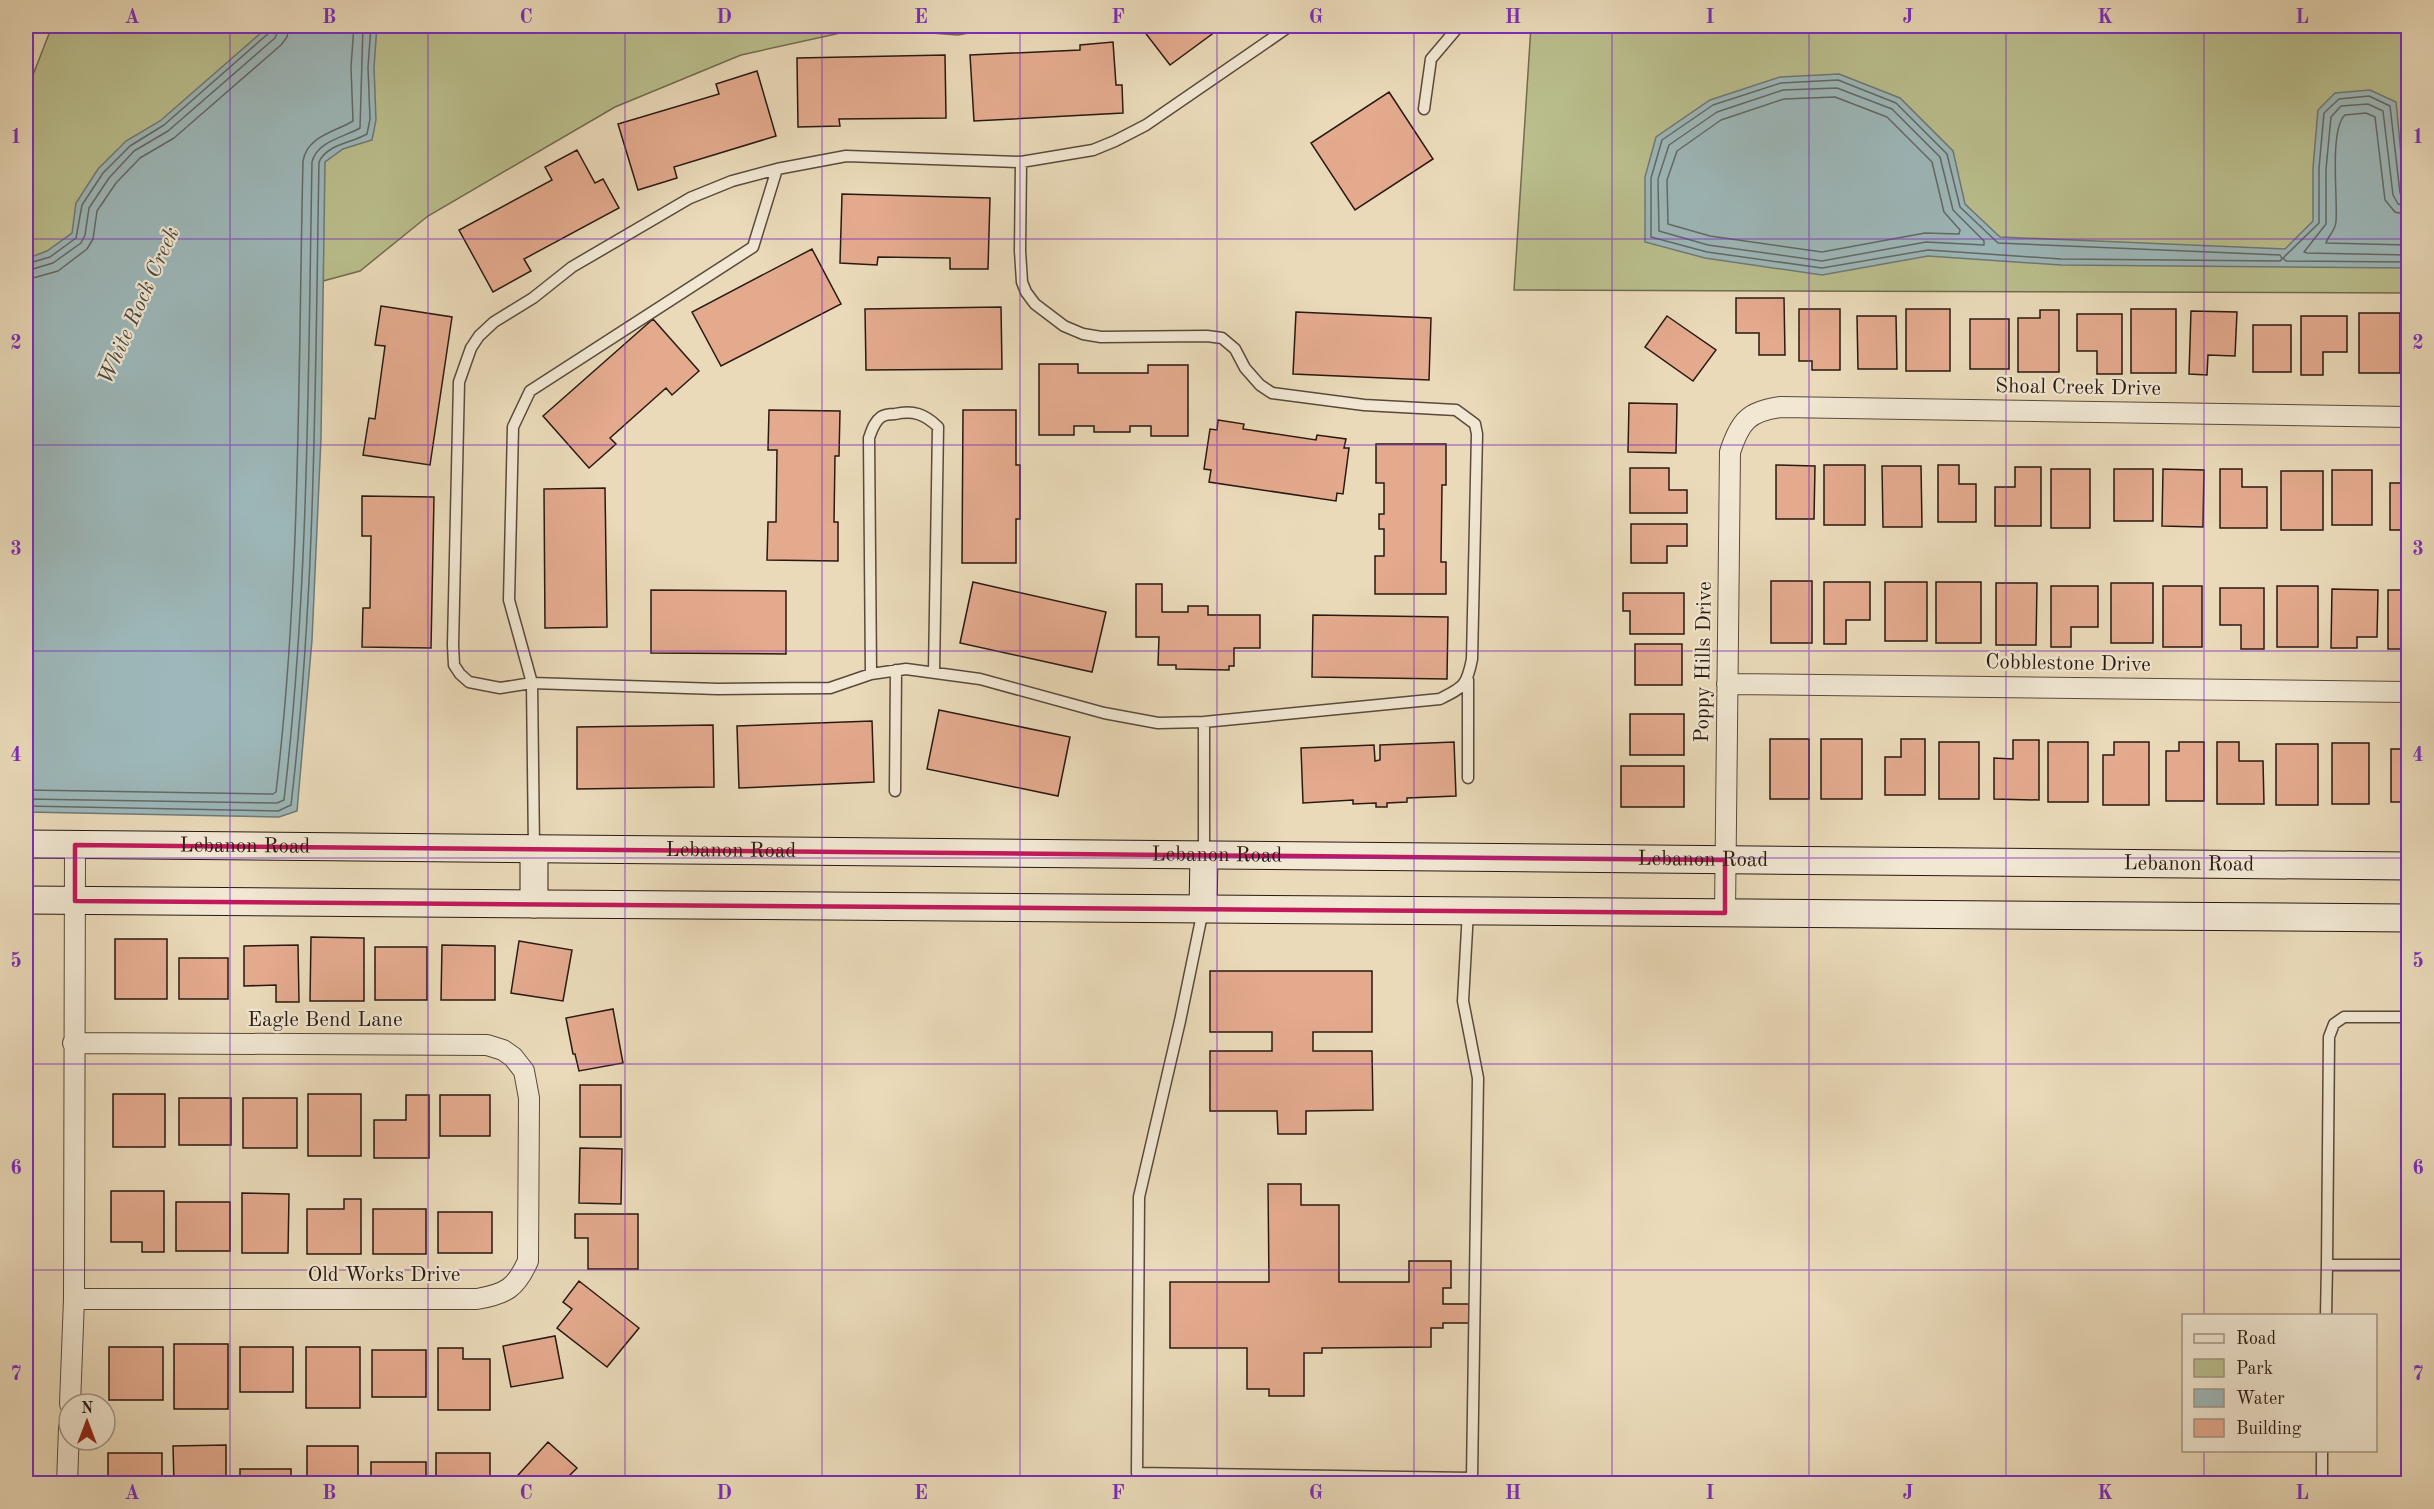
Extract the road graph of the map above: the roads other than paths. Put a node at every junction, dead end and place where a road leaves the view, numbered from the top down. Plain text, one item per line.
1 (1290, 26) edge
2 (1459, 26) edge
3 (1424, 110) dead end
4 (1021, 162) junction
5 (777, 169) junction
6 (1749, 416) joint
7 (2409, 417) edge
8 (896, 670) junction
9 (934, 672) junction
10 (872, 674) junction
11 (1468, 680) junction
12 (532, 683) junction
13 (1727, 684) junction
14 (2409, 692) edge
15 (1204, 722) junction
16 (1468, 778) dead end
17 (895, 791) dead end
18 (26, 844) edge
19 (75, 845) junction
20 (534, 849) junction
21 (1204, 855) junction
22 (1725, 860) junction
23 (2409, 866) edge
24 (26, 900) edge
25 (75, 901) junction
26 (534, 904) junction
27 (1203, 909) junction
28 (1468, 911) junction
29 (1725, 913) junction
30 (2409, 918) edge
31 (2409, 1017) edge
32 (73, 1043) junction
33 (529, 1114) joint
34 (2328, 1264) junction
35 (2409, 1265) edge
36 (74, 1299) junction
37 (2326, 1314) edge
38 (70, 1392) edge
39 (68, 1452) edge
40 (2322, 1452) edge
41 (67, 1484) edge
42 (2322, 1484) edge

1 - 4 lane
2 - 3 lane
4 - 5 lane
4 - 11 lane
5 - 12 lane
5 - 12 lane
6 - 7 street, Shoal Creek Drive
6 - 13 street, Poppy Hills Drive
8 - 9 lane
8 - 10 lane
8 - 17 lane
9 - 10 lane
9 - 15 lane
10 - 12 lane
11 - 15 lane
11 - 16 lane
12 - 20 lane
13 - 14 street, Cobblestone Drive
13 - 22 street, Poppy Hills Drive
15 - 21 lane
18 - 19 main road, Lebanon Road
19 - 20 main road, Lebanon Road
19 - 25 street
20 - 21 main road, Lebanon Road
20 - 26 main road
21 - 22 main road, Lebanon Road
21 - 27 main road
22 - 23 main road, Lebanon Road
22 - 29 street, Poppy Hills Drive
24 - 25 main road
25 - 26 main road
25 - 32 street
26 - 27 main road
27 - 28 main road
27 - 28 lane
28 - 29 main road
29 - 30 main road
31 - 34 lane
32 - 33 street, Eagle Bend Lane
32 - 36 street
33 - 36 street, Old Works Drive
34 - 35 lane
34 - 37 lane
36 - 38 street
39 - 41 street
40 - 42 lane

